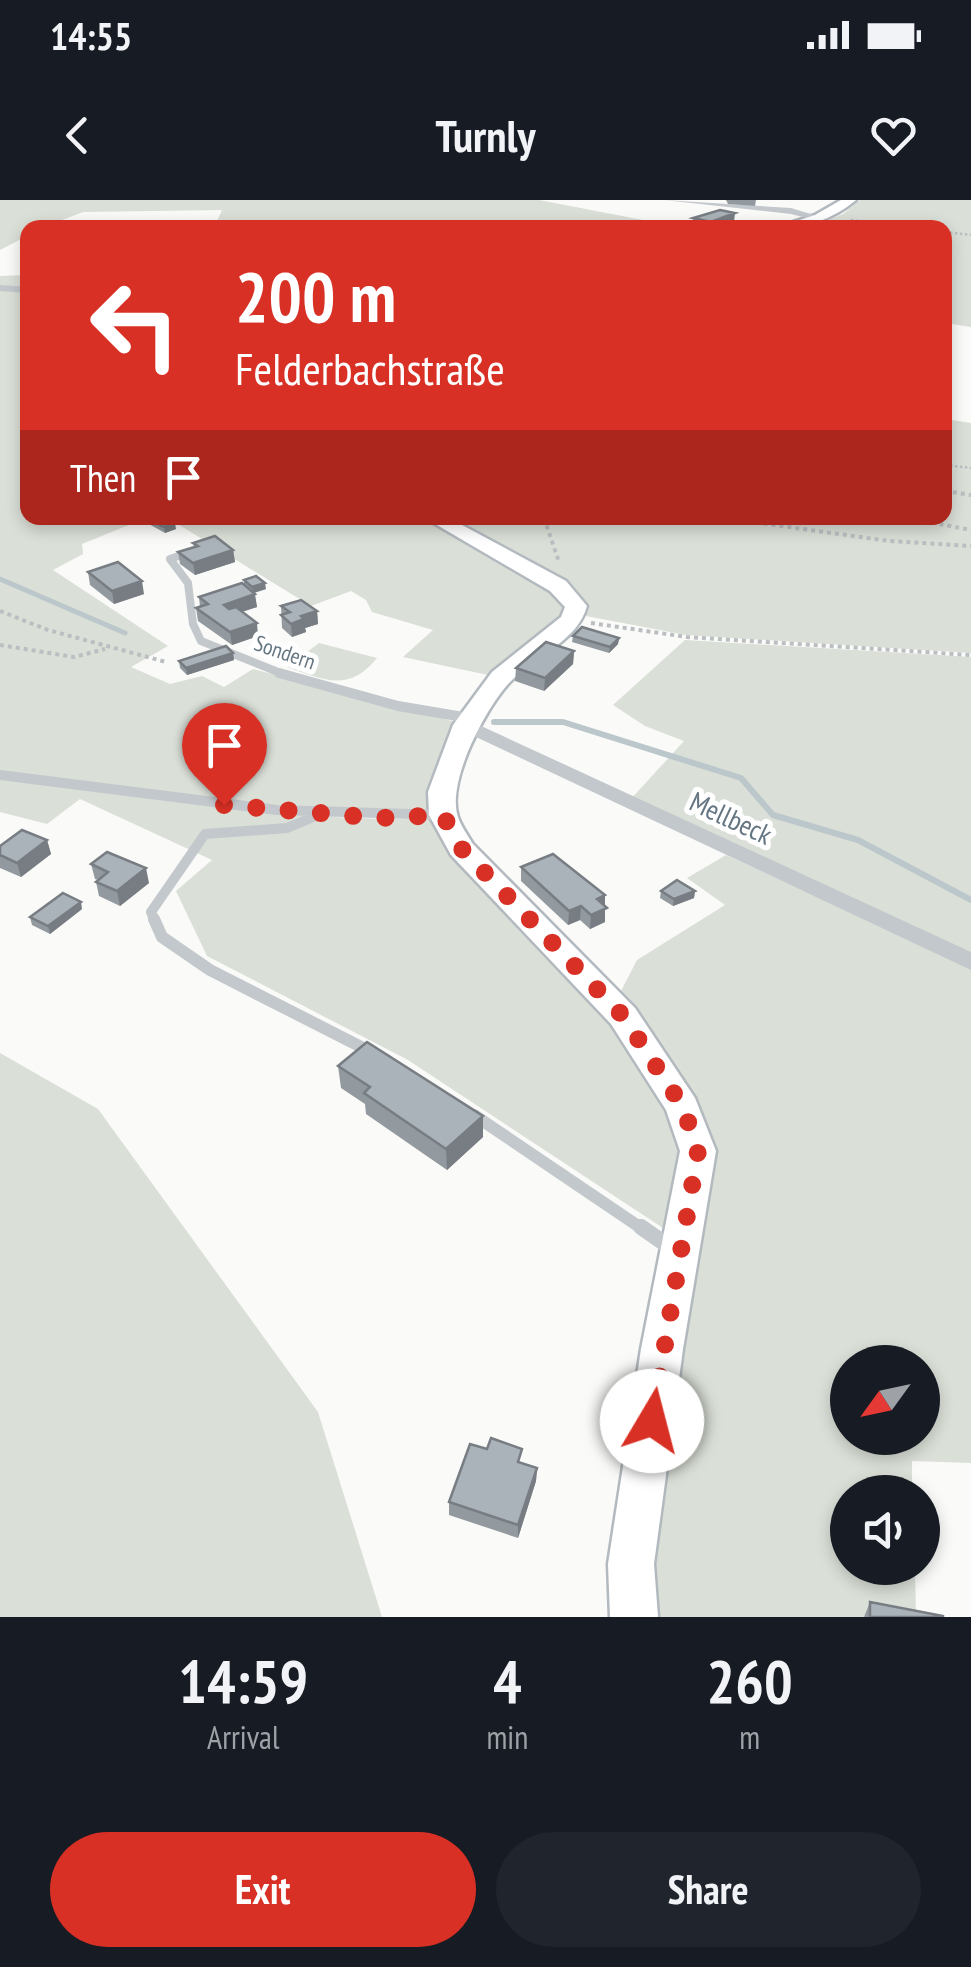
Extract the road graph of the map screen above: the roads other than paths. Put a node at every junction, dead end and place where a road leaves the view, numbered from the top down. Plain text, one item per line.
1 (669, 200) edge
2 (850, 200) edge
3 (805, 220) edge
4 (820, 220) edge
5 (449, 525) edge
6 (193, 551) edge
7 (469, 719) junction
8 (0, 775) edge
9 (323, 813) junction
10 (443, 815) junction
11 (971, 962) edge
12 (393, 1064) edge
13 (457, 1104) edge
14 (679, 1253) junction
15 (634, 1617) edge

1 - 3 street
2 - 4 street
5 - 7 street
6 - 7 lane, Sondern
7 - 10 street
7 - 11 street, Mellbeck
8 - 9 lane
9 - 10 lane
9 - 12 lane
10 - 14 street
13 - 14 lane
14 - 15 street

